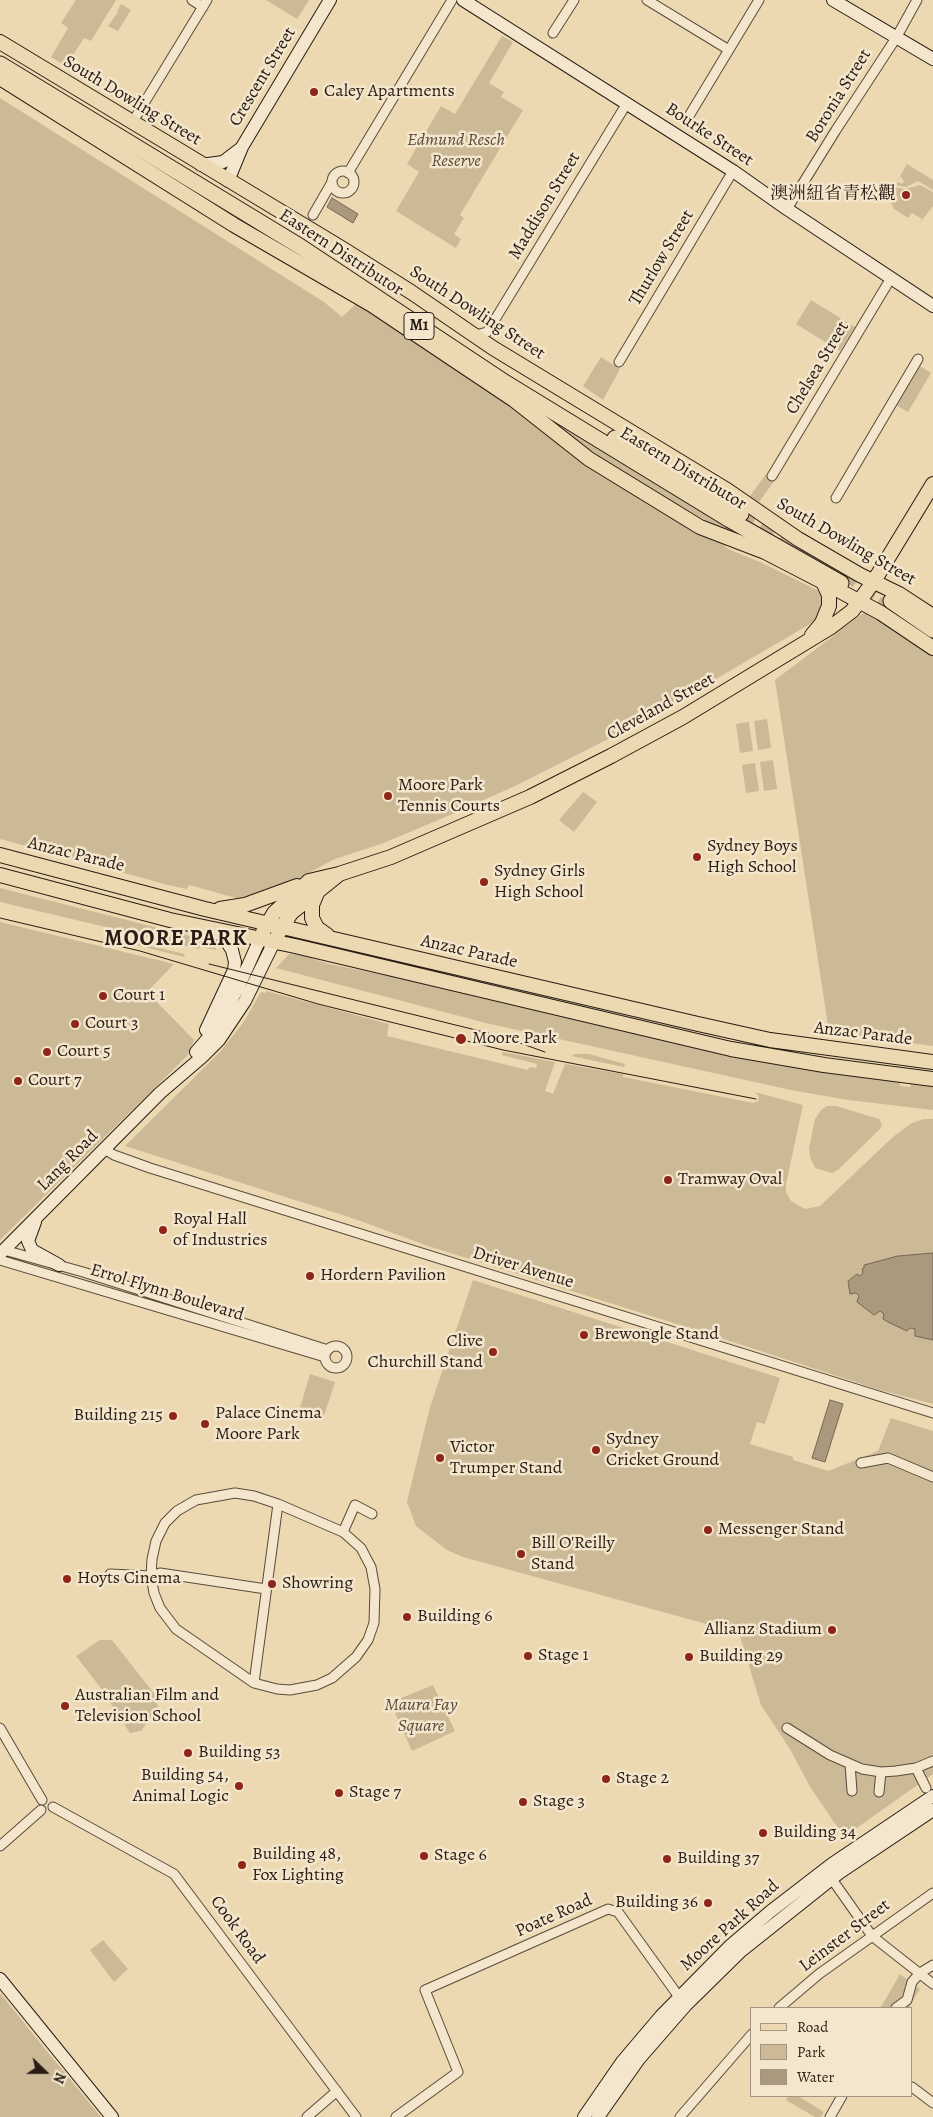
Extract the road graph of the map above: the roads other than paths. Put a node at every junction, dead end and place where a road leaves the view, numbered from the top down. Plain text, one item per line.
1 (192, 0) edge
2 (330, 0) edge
3 (452, 0) edge
4 (463, 0) edge
5 (574, 0) edge
6 (647, 0) edge
7 (759, 0) edge
8 (833, 0) edge
9 (917, 0) edge
10 (205, 3) edge
11 (553, 33) dead end
12 (896, 38) junction
13 (0, 42) edge
14 (729, 50) junction
15 (0, 52) edge
16 (933, 59) edge
17 (0, 64) edge
18 (0, 77) edge
19 (627, 103) junction
20 (689, 116) dead end
21 (132, 123) junction
22 (242, 147) junction
23 (201, 165) junction
24 (734, 171) junction
25 (348, 173) junction
26 (228, 181) junction
27 (332, 182) junction
28 (788, 210) junction
29 (310, 219) dead end
30 (891, 278) junction
31 (353, 280) junction
32 (933, 306) edge
33 (491, 326) junction
34 (472, 334) junction
35 (493, 348) junction
36 (918, 359) dead end
37 (619, 362) dead end
38 (772, 476) dead end
39 (933, 484) edge
40 (836, 498) dead end
41 (741, 514) tunnel mouth
42 (874, 581) junction
43 (823, 582) junction
44 (842, 583) tunnel mouth
45 (859, 601) junction
46 (891, 601) tunnel mouth
47 (933, 616) edge
48 (933, 630) edge
49 (809, 640) junction
50 (933, 648) edge
51 (0, 855) edge
52 (339, 874) junction
53 (0, 875) edge
54 (310, 881) junction
55 (317, 893) junction
56 (205, 909) junction
57 (267, 924) junction
58 (282, 927) junction
59 (215, 930) junction
60 (332, 938) junction
61 (260, 939) junction
62 (274, 942) junction
63 (188, 1060) junction
64 (933, 1062) edge
65 (933, 1079) edge
66 (160, 1093) junction
67 (104, 1150) junction
68 (37, 1218) junction
69 (1, 1255) edge
70 (59, 1265) junction
71 (933, 1413) edge
72 (861, 1463) dead end
73 (933, 1477) edge
74 (278, 1504) junction
75 (372, 1514) dead end
76 (343, 1532) junction
77 (156, 1573) junction
78 (110, 1574) dead end
79 (266, 1589) junction
80 (254, 1683) junction
81 (0, 1728) edge
82 (787, 1728) dead end
83 (933, 1762) edge
84 (850, 1764) junction
85 (916, 1768) junction
86 (881, 1772) junction
87 (852, 1791) dead end
88 (879, 1792) dead end
89 (930, 1792) edge
90 (42, 1800) junction
91 (53, 1807) junction
92 (41, 1810) junction
93 (933, 1810) edge
94 (0, 1846) edge
95 (829, 1874) junction
96 (933, 1893) edge
97 (872, 1936) junction
98 (933, 1965) edge
99 (920, 1973) junction
100 (0, 1979) edge
101 (933, 1984) edge
102 (682, 2001) junction
103 (784, 2007) edge
104 (897, 2007) edge
105 (750, 2036) edge
106 (913, 2088) edge
107 (337, 2091) junction
108 (841, 2097) edge
109 (933, 2103) edge
110 (112, 2117) edge
111 (307, 2117) edge
112 (356, 2117) edge
113 (396, 2117) edge
114 (584, 2117) edge
115 (598, 2117) edge
116 (680, 2117) edge
117 (830, 2117) edge

1 - 10 street
2 - 22 street, Crescent Street
3 - 25 street
4 - 19 street, Bourke Street
5 - 11 street
6 - 14 street
7 - 14 street
8 - 12 street
9 - 12 street, Boronia Street
10 - 21 street
12 - 16 street
12 - 28 street, Boronia Street
13 - 21 main road, South Dowling Street
14 - 20 street
15 - 41 highway, Eastern Distributor / M1
17 - 31 highway, Eastern Distributor / M1
18 - 31 highway
18 - 43 main road
19 - 24 street, Bourke Street
19 - 33 street, Maddison Street
21 - 23 main road, South Dowling Street
22 - 23 street, Crescent Street
22 - 26 street, Crescent Street
23 - 26 main road, South Dowling Street
24 - 28 street, Bourke Street
24 - 37 street, Thurlow Street
25 - 27 street
25 - 27 street
26 - 34 main road, South Dowling Street
27 - 29 street
28 - 30 street, Bourke Street
30 - 32 street, Bourke Street
30 - 38 street, Chelsea Street
31 - 44 highway, Eastern Distributor / M1
33 - 34 street
33 - 35 street
34 - 35 main road, South Dowling Street
35 - 42 main road, South Dowling Street
36 - 40 street
39 - 42 main road, Cleveland Street
42 - 45 main road, Cleveland Street
42 - 47 main road, South Dowling Street
43 - 45 main road
43 - 49 main road
45 - 49 main road, Cleveland Street
45 - 50 main road
46 - 48 highway
49 - 52 main road, Cleveland Street
51 - 56 main road, Anzac Parade
52 - 54 main road, Cleveland Street
52 - 55 main road, Cleveland Street
53 - 59 main road, Anzac Parade
54 - 56 main road
54 - 57 main road, Cleveland Street
55 - 58 main road, Cleveland Street
55 - 60 main road
56 - 57 main road, Anzac Parade
57 - 58 main road, Anzac Parade
57 - 61 main road, Cleveland Street
58 - 60 main road, Anzac Parade
58 - 62 main road, Cleveland Street
59 - 61 main road, Anzac Parade
59 - 63 street
60 - 64 main road, Anzac Parade
61 - 62 main road, Anzac Parade
61 - 63 street, Lang Road
62 - 65 main road, Anzac Parade
62 - 66 street, Lang Road
63 - 66 street, Lang Road
66 - 67 street, Lang Road
67 - 68 street, Lang Road
67 - 71 street, Driver Avenue
68 - 69 street, Lang Road
68 - 70 street
69 - 70 street, Errol Flynn Boulevard
69 - 70 street, Errol Flynn Boulevard
72 - 73 street
74 - 76 street
74 - 77 street
74 - 79 street
75 - 76 street
76 - 80 street
77 - 78 street
77 - 79 street
77 - 80 street
79 - 80 street
81 - 90 street
82 - 84 street
83 - 85 street
84 - 86 street
84 - 87 street
85 - 86 street
85 - 89 street
86 - 88 street
89 - 95 street, Moore Park Road
90 - 91 street
90 - 92 street
91 - 92 street
91 - 107 street, Cook Road
92 - 94 street
93 - 95 street, Moore Park Road
95 - 97 street
95 - 102 street, Moore Park Road
96 - 97 street, Leinster Street
97 - 99 street
97 - 103 street, Leinster Street
98 - 99 street
99 - 101 street
99 - 104 street
100 - 110 street
102 - 113 street, Poate Road
102 - 114 street, Moore Park Road
102 - 115 street, Moore Park Road
105 - 116 street
106 - 109 street
107 - 111 street
107 - 112 street, Cook Road
108 - 117 street

